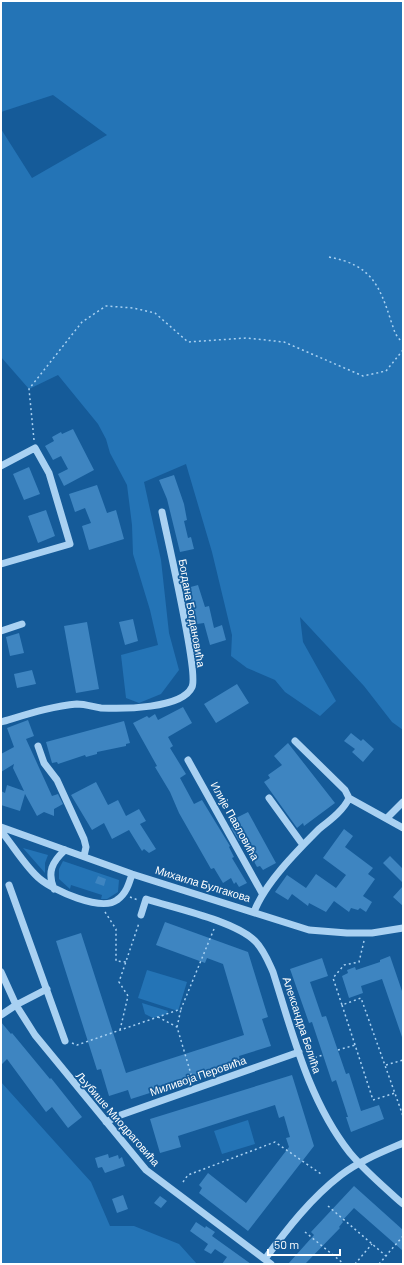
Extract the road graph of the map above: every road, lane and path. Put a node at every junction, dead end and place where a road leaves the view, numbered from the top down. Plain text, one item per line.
1 (329, 257) dead end
2 (403, 342) edge
3 (403, 350) edge
4 (35, 448) junction
5 (1, 466) edge
6 (162, 512) dead end
7 (1, 564) edge
8 (22, 624) dead end
9 (1, 631) edge
10 (1, 722) edge
11 (295, 741) dead end
12 (38, 746) dead end
13 (188, 760) dead end
14 (269, 798) dead end
15 (349, 798) junction
16 (403, 802) edge
17 (387, 818) junction
18 (1, 827) edge
19 (403, 828) edge
20 (1, 831) edge
21 (303, 845) junction
22 (65, 850) junction
23 (84, 856) junction
24 (132, 874) junction
25 (9, 885) dead end
26 (54, 889) junction
27 (262, 893) junction
28 (103, 908) dead end
29 (254, 912) junction
30 (141, 915) joint
31 (217, 921) junction
32 (403, 928) edge
33 (366, 933) junction
34 (126, 962) junction
35 (1, 972) edge
36 (47, 989) junction
37 (16, 1005) junction
38 (342, 1005) junction
39 (181, 1009) junction
40 (1, 1015) edge
41 (158, 1017) junction
42 (177, 1027) junction
43 (120, 1030) junction
44 (65, 1041) dead end
45 (77, 1045) dead end
46 (355, 1045) junction
47 (338, 1050) dead end
48 (299, 1052) junction
49 (323, 1055) dead end
50 (403, 1060) edge
51 (302, 1062) junction
52 (386, 1065) junction
53 (196, 1089) junction
54 (395, 1093) junction
55 (403, 1116) edge
56 (106, 1122) junction
57 (403, 1143) edge
58 (359, 1164) junction
59 (321, 1174) dead end
60 (183, 1182) dead end
61 (403, 1204) edge
62 (328, 1206) dead end
63 (306, 1232) dead end
64 (403, 1236) edge
65 (372, 1244) junction
66 (386, 1256) junction
67 (268, 1262) edge
68 (344, 1264) edge
69 (355, 1264) edge
70 (379, 1264) edge

1 - 2 path
3 - 4 path
4 - 5 street
4 - 7 street
6 - 10 street, Богдана Богдановића
8 - 9 street
11 - 15 street
12 - 23 street
13 - 27 street, Илије Павловића
14 - 21 street
15 - 17 street
15 - 21 street
16 - 17 street
17 - 19 street
18 - 22 street, Михаила Булгакова
20 - 26 street
21 - 27 street
22 - 23 street, Михаила Булгакова
22 - 26 street
23 - 24 street, Михаила Булгакова
24 - 26 street
24 - 29 street, Михаила Булгакова
25 - 36 street
27 - 29 street
28 - 34 path
29 - 33 street, Михаила Булгакова
30 - 31 street, Александра Белића
30 - 34 path
31 - 39 path
31 - 48 street, Александра Белића
32 - 33 street, Михаила Булгакова
33 - 38 path
34 - 43 path
35 - 37 street, Љубише Миодраговића
36 - 37 street
36 - 44 street
37 - 40 street
37 - 56 street, Љубише Миодраговића
38 - 46 path
38 - 52 path
39 - 41 path
39 - 42 path
41 - 42 path
41 - 43 path
42 - 53 path
43 - 45 path
46 - 47 path
46 - 54 path
48 - 51 street, Александра Белића
48 - 53 street, Миливоја Перовића
49 - 51 path
50 - 52 path
51 - 58 street, Александра Белића
52 - 54 path
53 - 56 street, Миливоја Перовића
54 - 55 path
56 - 67 street, Љубише Миодраговића
57 - 58 street
58 - 61 street, Александра Белића
58 - 67 street
59 - 60 path
62 - 65 path
63 - 68 path
64 - 66 path
65 - 66 path
65 - 69 path
66 - 70 path

